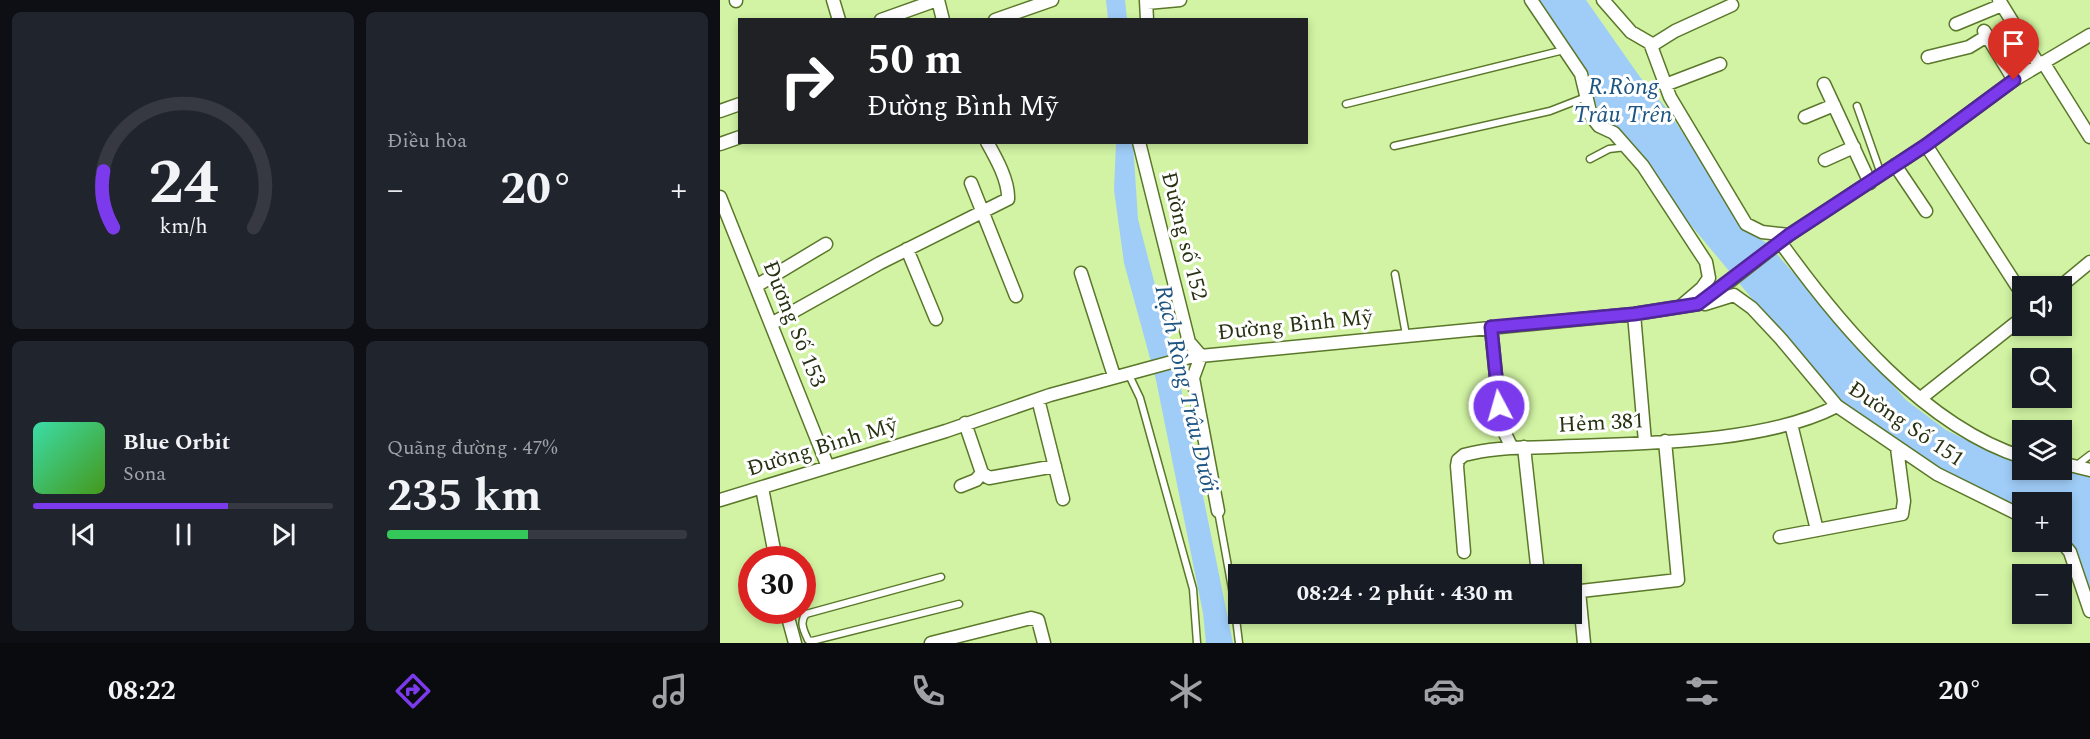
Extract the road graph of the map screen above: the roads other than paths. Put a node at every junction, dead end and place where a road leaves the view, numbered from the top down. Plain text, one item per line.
1 (833, 0) edge
2 (937, 0) edge
3 (1052, 0) edge
4 (1180, 0) edge
5 (1531, 0) edge
6 (1604, 0) edge
7 (1146, 2) edge
8 (2001, 2) edge
9 (1732, 5) dead end
10 (838, 18) edge
11 (887, 18) edge
12 (942, 18) edge
13 (1001, 18) edge
14 (1147, 18) edge
15 (1956, 24) dead end
16 (2090, 35) edge
17 (1651, 46) junction
18 (1564, 50) junction
19 (1928, 57) dead end
20 (1720, 64) dead end
21 (2041, 64) junction
22 (2014, 80) junction
23 (1824, 84) dead end
24 (1665, 85) junction
25 (1586, 97) junction
26 (1346, 104) dead end
27 (738, 105) edge
28 (1834, 105) junction
29 (1857, 106) dead end
30 (720, 111) edge
31 (1805, 117) dead end
32 (2086, 123) edge
33 (2090, 137) edge
34 (738, 138) edge
35 (720, 144) edge
36 (988, 144) edge
37 (1140, 144) edge
38 (1926, 145) junction
39 (1394, 146) dead end
40 (1626, 147) junction
41 (1854, 147) junction
42 (1590, 159) dead end
43 (1825, 160) dead end
44 (1895, 165) junction
45 (1882, 175) junction
46 (971, 183) dead end
47 (1870, 183) junction
48 (720, 197) edge
49 (1926, 211) dead end
50 (982, 213) junction
51 (1782, 242) junction
52 (826, 244) dead end
53 (907, 249) junction
54 (2090, 262) edge
55 (1081, 273) dead end
56 (1395, 274) dead end
57 (2072, 277) edge
58 (2012, 278) edge
59 (756, 286) junction
60 (1016, 296) dead end
61 (1698, 304) junction
62 (1677, 309) junction
63 (1634, 314) junction
64 (936, 319) dead end
65 (771, 324) junction
66 (2012, 326) edge
67 (1491, 327) junction
68 (1406, 335) junction
69 (1196, 357) junction
70 (1127, 372) junction
71 (1114, 376) junction
72 (1920, 398) junction
73 (1038, 399) junction
74 (1837, 406) junction
75 (965, 423) junction
76 (1791, 424) junction
77 (1665, 441) junction
78 (1645, 442) junction
79 (1510, 446) junction
80 (1524, 447) junction
81 (1897, 448) junction
82 (2012, 452) edge
83 (2090, 455) edge
84 (2072, 464) edge
85 (2077, 465) junction
86 (1055, 466) junction
87 (828, 467) junction
88 (2090, 470) edge
89 (982, 473) junction
90 (961, 486) dead end
91 (762, 488) junction
92 (1063, 499) dead end
93 (720, 500) edge
94 (1218, 511) joint
95 (2012, 511) edge
96 (1817, 530) junction
97 (1780, 537) dead end
98 (773, 546) edge
99 (1464, 552) dead end
100 (2070, 552) edge
101 (1537, 564) edge
102 (942, 577) dead end
103 (1582, 590) edge
104 (959, 604) dead end
105 (816, 611) edge
106 (2090, 611) edge
107 (789, 624) edge
108 (802, 624) joint
109 (1581, 624) edge
110 (790, 627) junction
111 (795, 643) edge
112 (931, 643) edge
113 (1044, 643) edge
114 (1197, 643) edge
115 (1239, 643) edge
116 (1584, 643) edge

1 - 10 street
2 - 11 street
2 - 12 street
3 - 13 street
4 - 7 street
5 - 18 street
6 - 17 street
7 - 14 street
8 - 15 street
8 - 21 street
9 - 17 street
16 - 21 street
17 - 24 street
18 - 25 street
18 - 26 lane
19 - 22 street
20 - 24 street
21 - 22 street
21 - 32 street
22 - 38 street
23 - 28 street
24 - 51 street
25 - 39 lane
25 - 40 street
27 - 30 street
28 - 31 street
28 - 41 street
29 - 45 lane
32 - 33 street
34 - 35 street
36 - 50 street
37 - 69 street, Đường số 152
38 - 44 street
38 - 58 street
40 - 42 lane
40 - 62 street
41 - 43 street
41 - 47 street
44 - 45 street
44 - 49 street
45 - 47 street
46 - 50 street
47 - 51 street
48 - 59 street, Đương Số 153
50 - 53 street
50 - 60 street
51 - 61 street, Đường Bình Mỹ
51 - 72 street
52 - 59 street
53 - 64 street
53 - 65 street
54 - 57 street
55 - 71 street
56 - 68 lane
59 - 65 street, Đương Số 153
61 - 62 street, Đường Bình Mỹ
61 - 74 street, Đường Số 151
62 - 63 street, Đường Bình Mỹ
63 - 67 street, Đường Bình Mỹ
63 - 78 street
65 - 87 street, Đương Số 153
66 - 72 street
67 - 68 street, Đường Bình Mỹ
67 - 79 street
68 - 69 street, Đường Bình Mỹ
69 - 70 street, Đường Bình Mỹ
69 - 94 street
70 - 71 street, Đường Bình Mỹ
70 - 114 lane
71 - 73 street, Đường Bình Mỹ
72 - 82 street
73 - 75 street, Đường Bình Mỹ
73 - 86 street
74 - 76 street, Hẻm 381
74 - 81 street, Đường Số 151
75 - 87 street, Đường Bình Mỹ
75 - 89 street
76 - 77 street, Hẻm 381
76 - 96 street
77 - 78 street, Hẻm 381
77 - 103 street
78 - 80 street, Hẻm 381
79 - 80 street, Hẻm 381
79 - 99 street, Hẻm 381
80 - 101 street
81 - 95 street, Đường Số 151
81 - 96 street
83 - 85 lane
84 - 85 street
85 - 88 street
86 - 89 street
86 - 92 street
87 - 91 street, Đường Bình Mỹ
89 - 90 street
91 - 93 street, Đường Bình Mỹ
91 - 98 street
94 - 115 lane
96 - 97 street
100 - 106 street
102 - 105 lane
104 - 108 lane
107 - 110 street
108 - 110 lane
109 - 116 street
110 - 111 street
112 - 113 street

